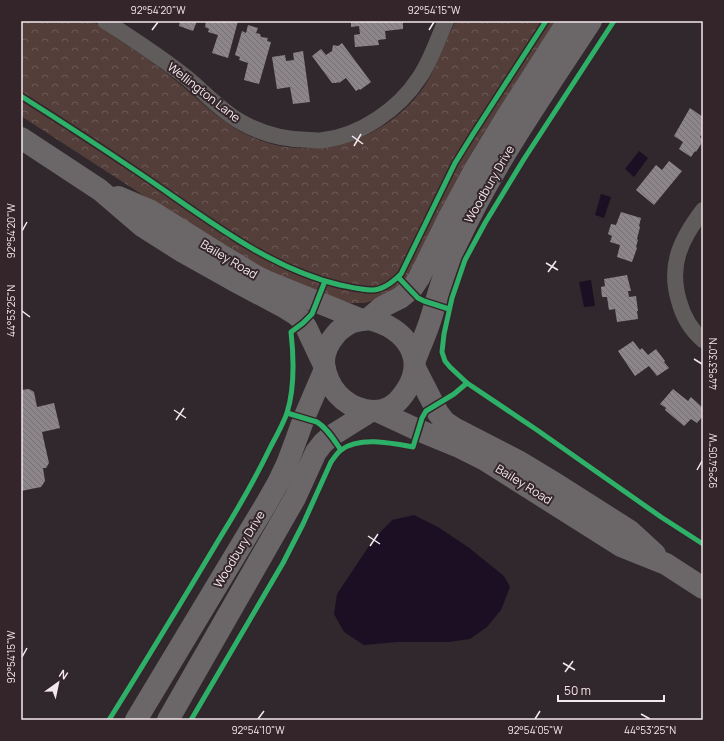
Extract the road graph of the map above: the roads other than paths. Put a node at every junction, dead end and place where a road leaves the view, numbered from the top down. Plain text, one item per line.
1 (105, 21) edge
2 (446, 21) edge
3 (568, 21) edge
4 (591, 21) edge
5 (21, 138) edge
6 (100, 190) junction
7 (703, 210) edge
8 (365, 320) junction
9 (703, 340) edge
10 (415, 364) junction
11 (324, 366) junction
12 (374, 411) junction
13 (666, 564) junction
14 (703, 588) edge
15 (136, 720) edge
16 (168, 720) edge

1 - 2 street, Wellington Lane
3 - 8 main road, Woodbury Drive
4 - 10 main road, Woodbury Drive
5 - 6 main road, Bailey Road
6 - 8 main road, Bailey Road
6 - 11 main road, Bailey Road
7 - 9 street
8 - 10 main road
8 - 11 main road
10 - 12 main road
10 - 13 main road, Bailey Road
11 - 12 main road
11 - 15 main road, Woodbury Drive
12 - 13 main road, Bailey Road
12 - 16 main road, Woodbury Drive
13 - 14 main road, Bailey Road

